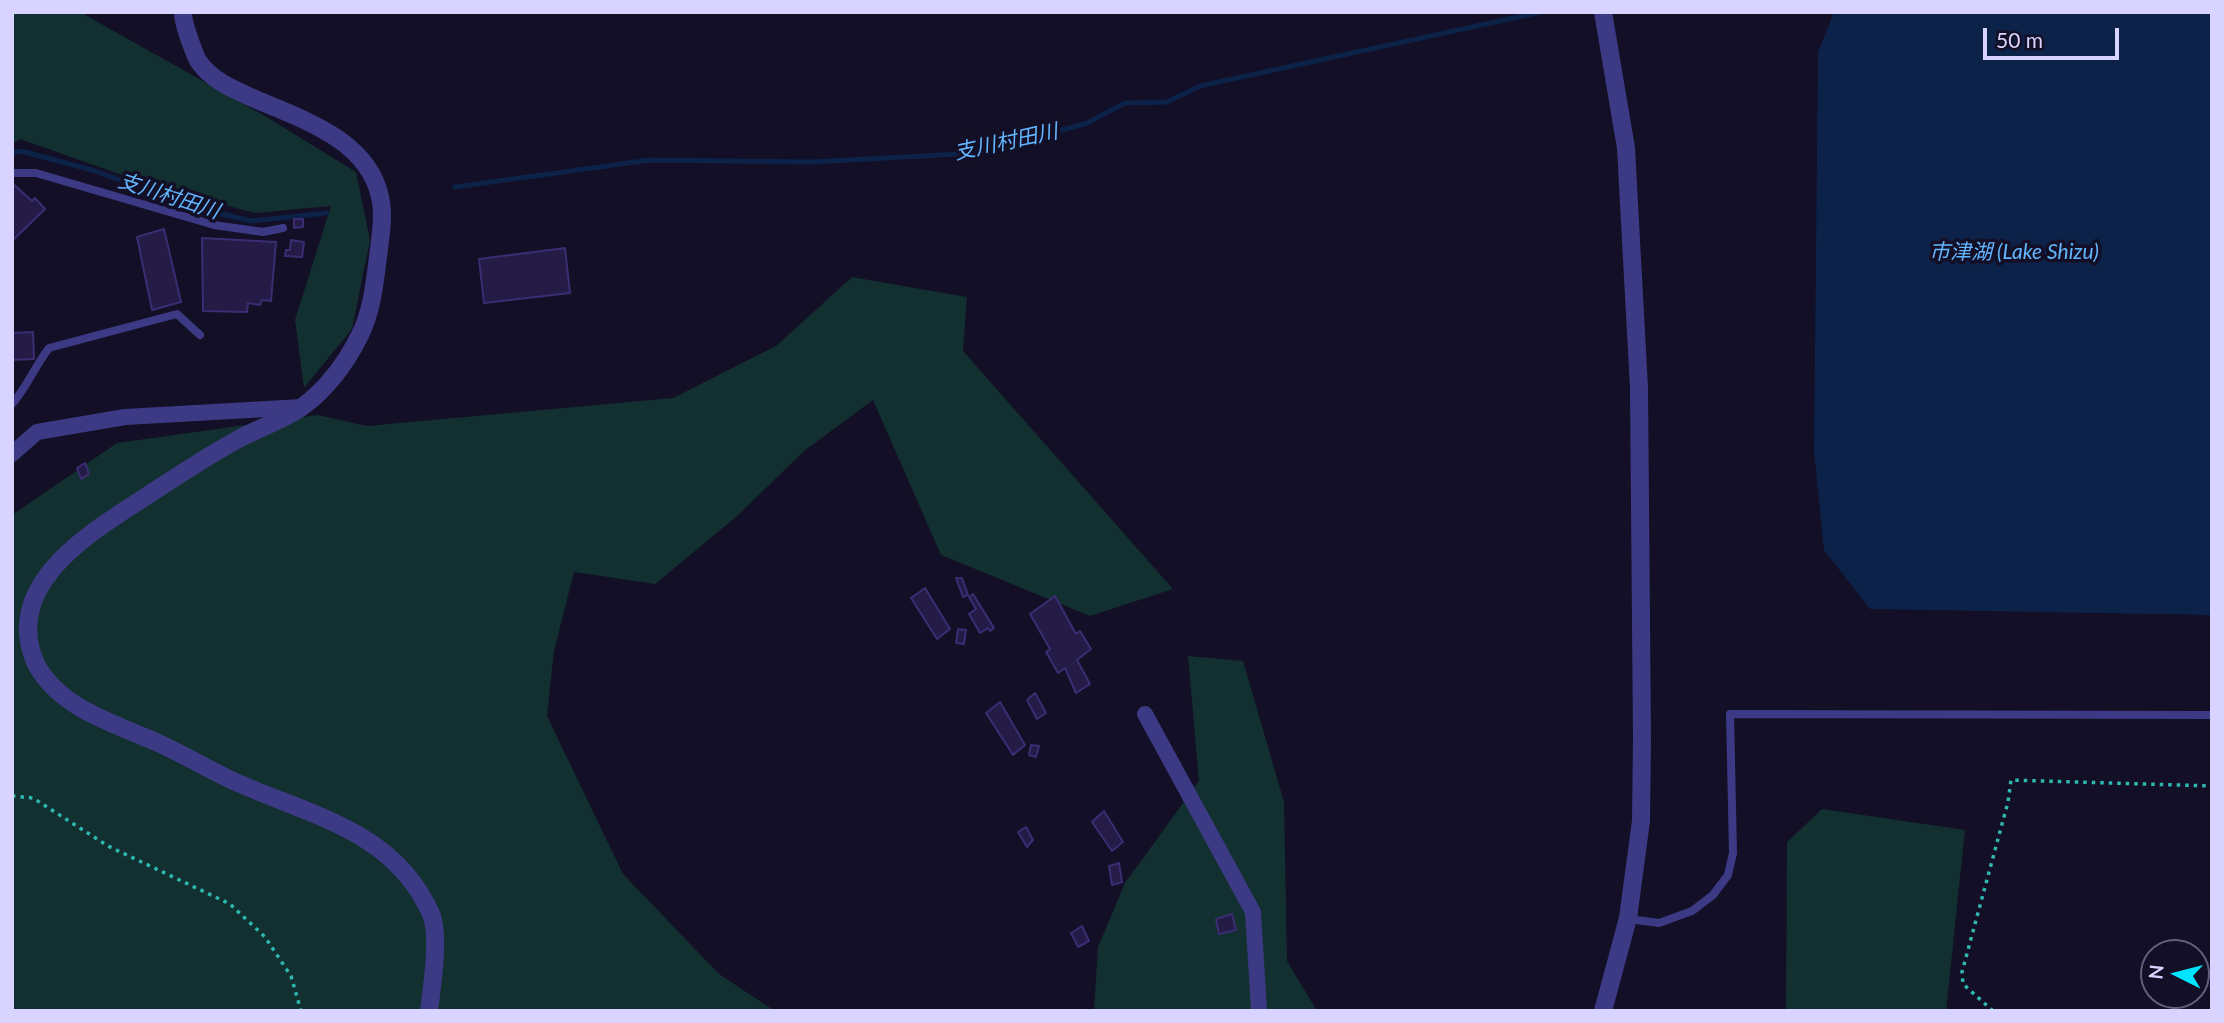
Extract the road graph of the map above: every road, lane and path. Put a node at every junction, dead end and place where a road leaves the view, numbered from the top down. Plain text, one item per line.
1 (183, 12) edge
2 (1603, 12) edge
3 (12, 173) edge
4 (283, 229) dead end
5 (200, 335) dead end
6 (12, 404) edge
7 (302, 407) junction
8 (12, 454) edge
9 (1145, 714) dead end
10 (2212, 715) edge
11 (2212, 786) edge
12 (12, 796) edge
13 (1628, 918) junction
14 (301, 1011) edge
15 (429, 1011) edge
16 (1259, 1011) edge
17 (1604, 1011) edge
18 (1993, 1011) edge

1 - 7 street
2 - 13 street
3 - 4 lane
5 - 6 lane
7 - 8 street
7 - 15 street
9 - 16 street
10 - 13 lane
11 - 18 path
12 - 14 path
13 - 17 street

